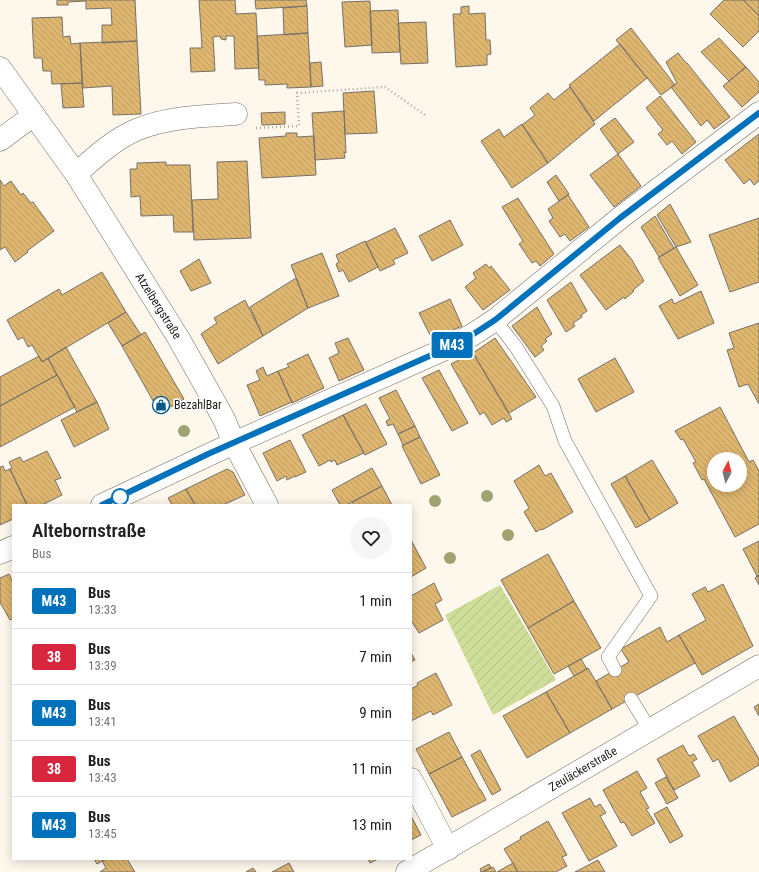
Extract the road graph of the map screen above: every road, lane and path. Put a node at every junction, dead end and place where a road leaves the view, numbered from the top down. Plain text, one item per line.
1 (0, 68) edge
2 (759, 113) edge
3 (236, 114) joint
4 (34, 115) junction
5 (425, 115) dead end
6 (0, 140) edge
7 (76, 174) junction
8 (495, 320) junction
9 (234, 443) junction
10 (104, 504) edge
11 (266, 504) edge
12 (12, 547) edge
13 (0, 553) edge
14 (759, 666) edge
15 (615, 670) dead end
16 (631, 699) dead end
17 (650, 730) junction
18 (412, 781) edge
19 (448, 849) junction
20 (407, 872) edge

1 - 4 street, Atzelbergstraße
2 - 8 street
3 - 5 path
3 - 7 street
4 - 6 street
4 - 7 street, Atzelbergstraße
7 - 9 street, Atzelbergstraße
8 - 9 street
8 - 15 lane
9 - 10 street
9 - 11 street, Atzelbergstraße
12 - 13 street
14 - 17 street, Zeuläckerstraße
16 - 17 lane
17 - 19 street, Zeuläckerstraße
18 - 19 street
19 - 20 street, Zeuläckerstraße

